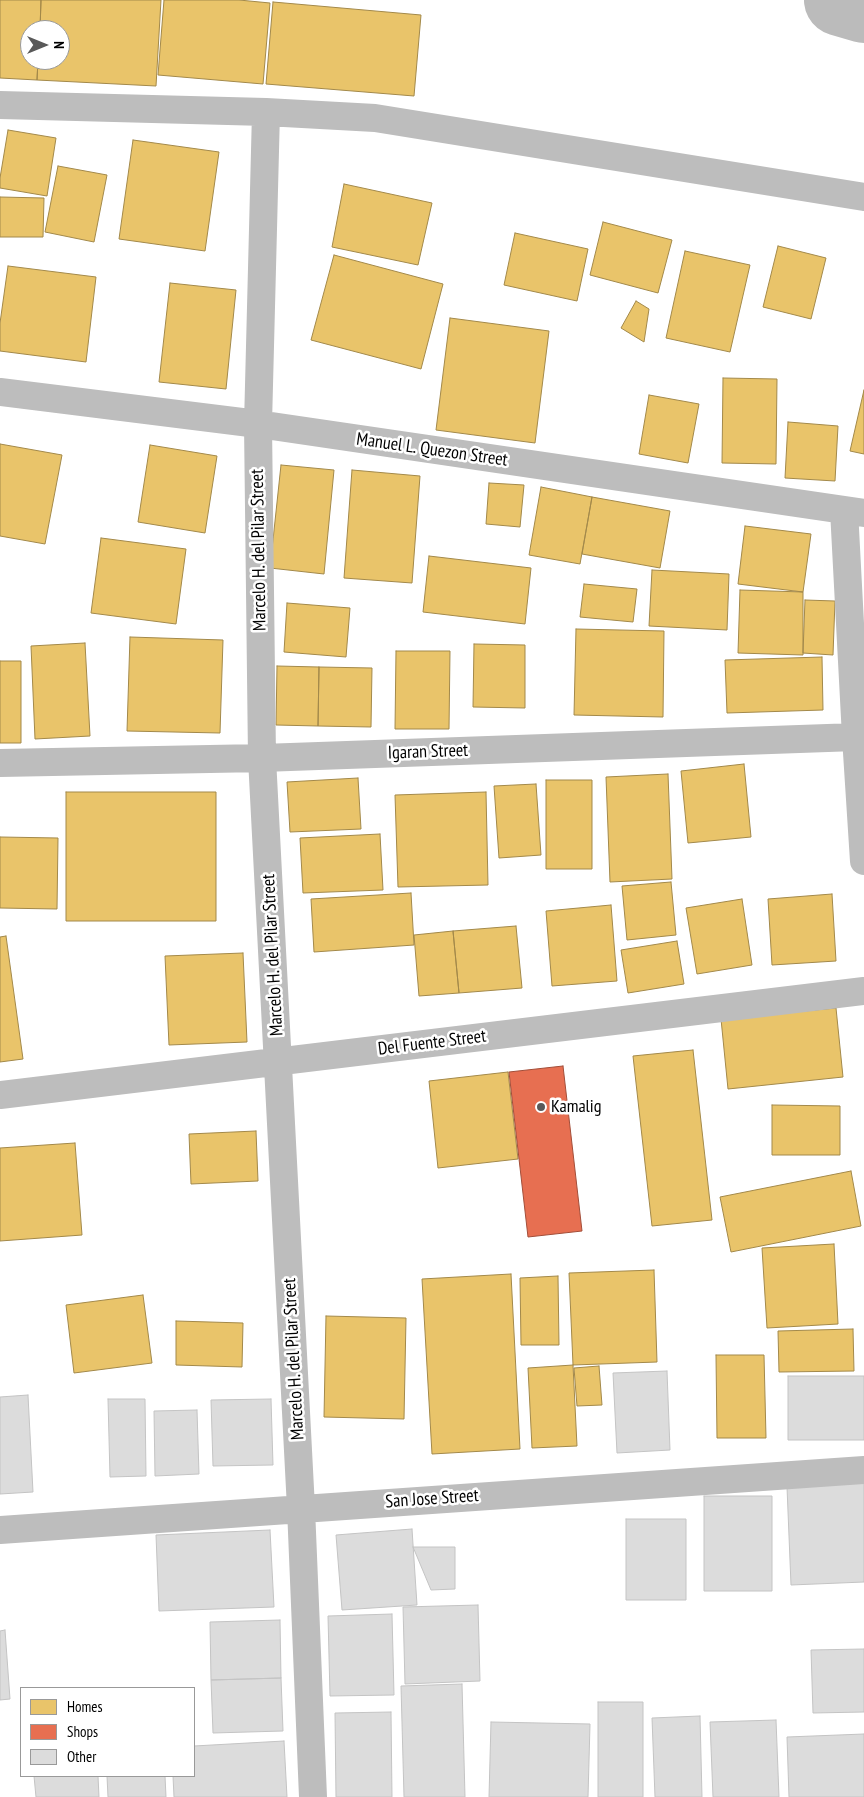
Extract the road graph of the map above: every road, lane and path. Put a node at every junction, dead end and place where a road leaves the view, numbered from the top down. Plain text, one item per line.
1 (0, 105) edge
2 (266, 112) junction
3 (864, 197) edge
4 (0, 392) edge
5 (258, 424) junction
6 (854, 511) edge
7 (856, 737) junction
8 (262, 758) junction
9 (0, 763) edge
10 (864, 861) edge
11 (864, 991) edge
12 (278, 1062) junction
13 (0, 1095) edge
14 (864, 1470) edge
15 (301, 1508) junction
16 (0, 1530) edge
17 (313, 1797) edge

1 - 2 street
2 - 3 street
2 - 5 street, Marcelo H. del Pilar Street
4 - 5 street, Manuel L. Quezon Street
5 - 6 street, Manuel L. Quezon Street
5 - 8 street, Marcelo H. del Pilar Street
6 - 7 street
7 - 8 street, Igaran Street
7 - 10 street
8 - 9 street, Igaran Street
8 - 12 street, Marcelo H. del Pilar Street
11 - 12 street, Del Fuente Street
12 - 13 street, Del Fuente Street
12 - 15 street, Marcelo H. del Pilar Street
14 - 15 street, San Jose Street
15 - 16 street, San Jose Street
15 - 17 street, Marcelo H. del Pilar Street

